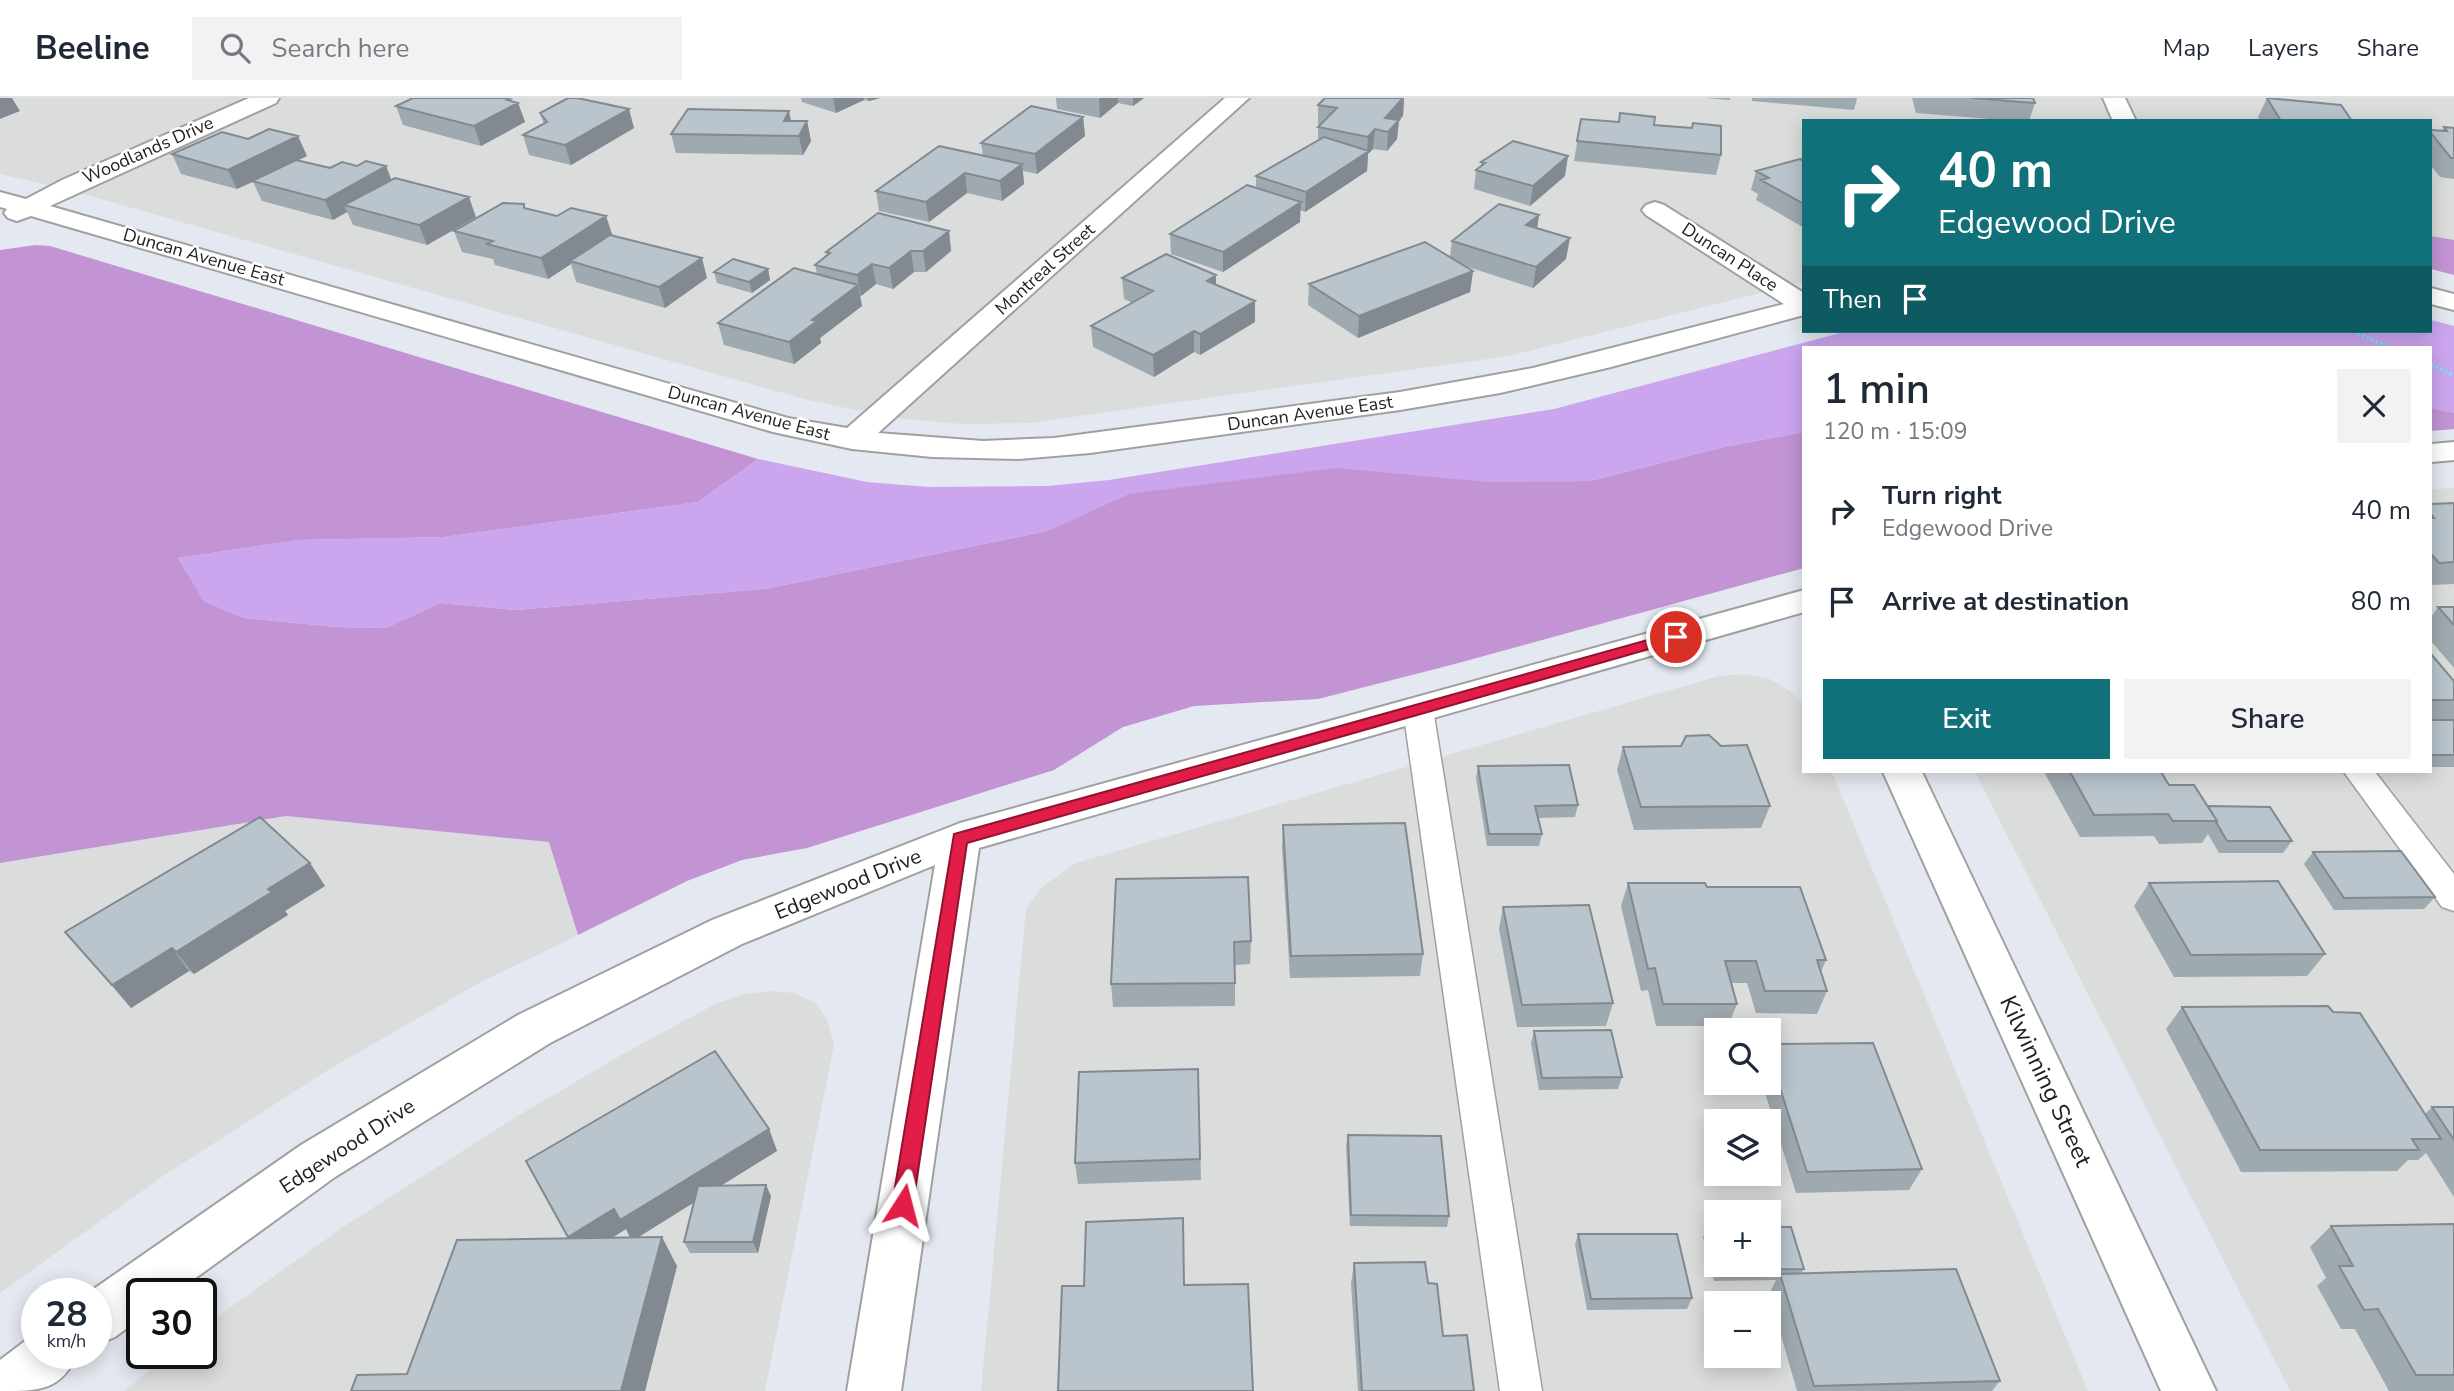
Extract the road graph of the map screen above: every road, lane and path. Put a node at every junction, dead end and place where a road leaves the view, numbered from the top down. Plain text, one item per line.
1 (268, 98) edge
2 (1238, 98) edge
3 (2114, 98) edge
4 (2124, 119) edge
5 (0, 200) edge
6 (30, 206) junction
7 (1655, 209) dead end
8 (0, 222) edge
9 (2432, 296) edge
10 (2454, 303) edge
11 (1802, 305) edge
12 (1802, 307) edge
13 (2357, 333) edge
14 (2386, 346) edge
15 (2432, 365) edge
16 (2454, 375) edge
17 (852, 440) junction
18 (2454, 451) edge
19 (2432, 453) edge
20 (1802, 602) edge
21 (1418, 709) junction
22 (1902, 773) edge
23 (2360, 773) edge
24 (960, 838) junction
25 (2454, 898) edge
26 (112, 1308) edge
27 (31, 1369) edge
28 (4, 1391) edge
29 (874, 1391) edge
30 (1521, 1391) edge
31 (2189, 1391) edge

1 - 6 street, Woodlands Drive
2 - 17 street, Montreal Street
3 - 4 street
5 - 6 street, Duncan Avenue East
6 - 8 street, Woodlands Drive
6 - 17 street, Duncan Avenue East
7 - 11 street, Duncan Place
9 - 10 street
12 - 17 street, Duncan Avenue East
13 - 14 path
15 - 16 path
18 - 19 street
20 - 21 street, Edgewood Drive
21 - 24 street, Edgewood Drive
21 - 30 lane
22 - 31 street, Kilwinning Street
23 - 25 lane
24 - 26 street, Edgewood Drive
24 - 29 street
27 - 28 street

